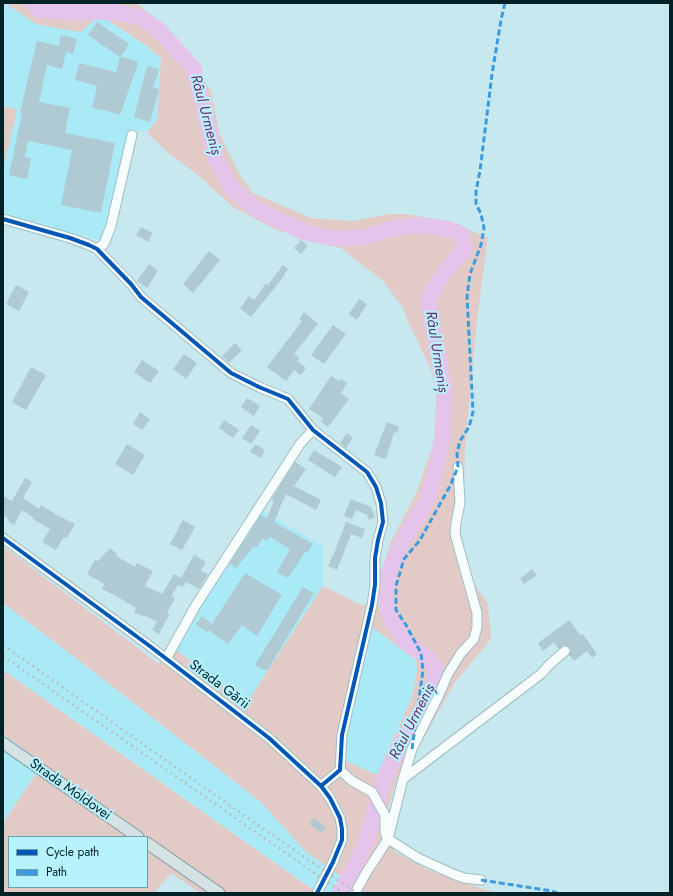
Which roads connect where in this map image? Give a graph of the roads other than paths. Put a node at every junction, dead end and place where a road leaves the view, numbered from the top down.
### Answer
1 (132, 135) dead end
2 (3, 219) edge
3 (97, 249) junction
4 (313, 430) junction
5 (458, 467) dead end
6 (3, 538) edge
7 (565, 651) dead end
8 (166, 659) junction
9 (3, 743) edge
10 (340, 770) junction
11 (403, 779) junction
12 (321, 786) junction
13 (137, 836) edge
14 (388, 839) junction
15 (148, 844) edge
16 (481, 880) dead end
17 (218, 893) edge
18 (317, 893) edge
19 (354, 893) edge

1 - 3 street
2 - 3 street
3 - 4 street
4 - 8 street
4 - 10 street
5 - 11 street
6 - 8 street, Strada Gării
7 - 11 street
8 - 12 street, Strada Gării
9 - 13 main road, Strada Moldovei
10 - 12 street
10 - 14 street
11 - 14 street
12 - 18 street, Strada Gării
14 - 16 street
14 - 19 street
15 - 17 main road

